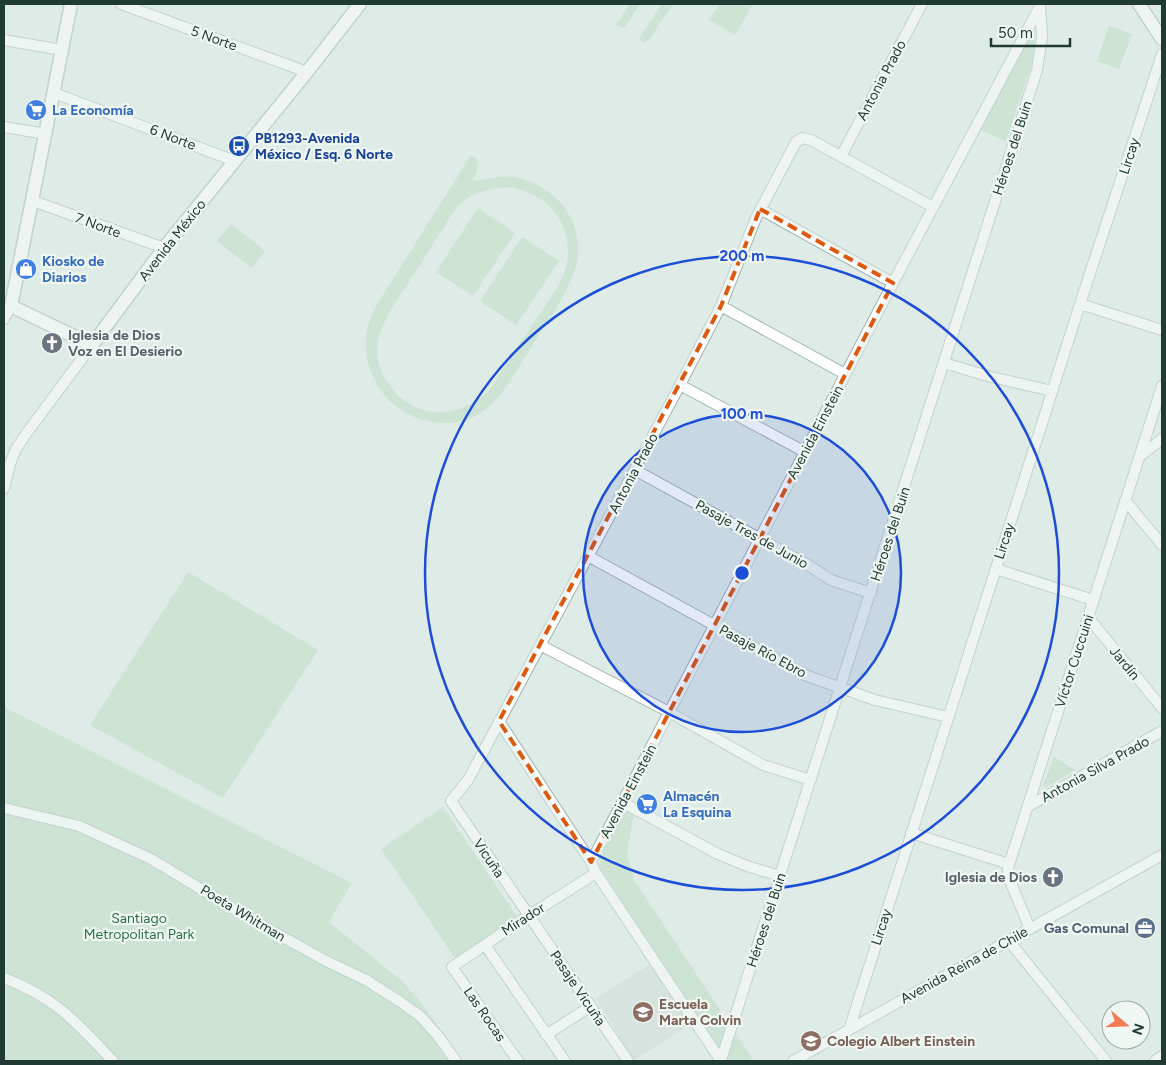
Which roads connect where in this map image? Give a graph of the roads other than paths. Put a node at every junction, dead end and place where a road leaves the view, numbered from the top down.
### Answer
1 (71, 4) edge
2 (121, 4) edge
3 (360, 4) edge
4 (922, 4) edge
5 (1041, 4) edge
6 (1139, 4) edge
7 (1162, 16) edge
8 (1149, 19) junction
9 (1162, 39) edge
10 (4, 40) edge
11 (62, 50) junction
12 (1162, 54) edge
13 (307, 72) junction
14 (54, 93) junction
15 (4, 127) edge
16 (46, 134) junction
17 (840, 156) junction
18 (235, 161) junction
19 (32, 201) junction
20 (933, 207) junction
21 (760, 209) junction
22 (164, 248) junction
23 (893, 283) junction
24 (1080, 304) junction
25 (12, 306) junction
26 (721, 306) junction
27 (4, 320) edge
28 (1162, 330) edge
29 (92, 345) junction
30 (944, 363) junction
31 (846, 374) junction
32 (680, 385) junction
33 (1162, 386) edge
34 (1052, 391) junction
35 (1162, 439) edge
36 (805, 452) junction
37 (1139, 457) junction
38 (635, 470) junction
39 (4, 488) edge
40 (1126, 500) junction
41 (760, 538) junction
42 (1162, 545) edge
43 (588, 556) junction
44 (996, 569) junction
45 (871, 593) junction
46 (1094, 600) junction
47 (1088, 617) junction
48 (714, 625) junction
49 (540, 645) junction
50 (840, 688) junction
51 (1162, 708) edge
52 (669, 712) junction
53 (948, 717) junction
54 (499, 721) junction
55 (1162, 731) edge
56 (811, 780) junction
57 (451, 801) joint
58 (622, 802) junction
59 (1027, 807) junction
60 (4, 808) edge
61 (911, 833) junction
62 (1162, 855) edge
63 (591, 862) junction
64 (1009, 864) junction
65 (596, 873) junction
66 (780, 876) junction
67 (528, 916) junction
68 (1030, 929) junction
69 (1009, 940) junction
70 (485, 945) junction
71 (452, 967) joint
72 (4, 978) edge
73 (591, 1006) junction
74 (849, 1030) junction
75 (546, 1035) junction
76 (1162, 1056) edge
77 (113, 1061) edge
78 (456, 1061) edge
79 (518, 1061) edge
80 (564, 1061) edge
81 (628, 1061) edge
82 (721, 1061) edge
83 (792, 1061) edge
84 (1106, 1061) edge
85 (1155, 1061) edge

1 - 11 street
2 - 13 street, 5 Norte
3 - 13 street, Avenida México
4 - 17 street, Antonia Prado
5 - 20 street, Avenida Einstein
5 - 30 street, Héroes del Buin
6 - 8 street
7 - 8 street
8 - 9 street
10 - 11 street
11 - 14 street
12 - 24 street, Lircay
13 - 18 street, Avenida México
14 - 16 street
14 - 18 street, 6 Norte
15 - 16 street
16 - 19 street
17 - 20 street
17 - 21 street, Antonia Prado
18 - 22 street, Avenida México
19 - 22 street, 7 Norte
19 - 25 street
20 - 23 street, Avenida Einstein
21 - 23 street
21 - 26 street, Antonia Prado
22 - 29 street, Avenida México
23 - 31 street, Avenida Einstein
24 - 28 street
24 - 34 street, Lircay
25 - 27 street
25 - 29 street
26 - 31 street
26 - 32 street, Antonia Prado
29 - 39 street, Avenida México
30 - 34 street
30 - 45 street, Héroes del Buin
31 - 36 street, Avenida Einstein
32 - 36 street
32 - 38 street, Antonia Prado
33 - 37 street, Víctor Cuccuini
34 - 44 street, Lircay
35 - 37 street
36 - 41 street, Avenida Einstein
37 - 40 street, Víctor Cuccuini
38 - 41 street, Pasaje Tres de Junio
38 - 43 street, Antonia Prado
40 - 42 street
40 - 46 street, Víctor Cuccuini
41 - 45 street, Pasaje Tres de Junio
41 - 48 street, Avenida Einstein
43 - 48 street, Pasaje Río Ebro
43 - 49 street, Antonia Prado
44 - 46 street
44 - 53 street, Lircay
45 - 50 street, Héroes del Buin
46 - 47 street, Víctor Cuccuini
47 - 51 street, Jardín
47 - 59 street, Víctor Cuccuini
48 - 50 street, Pasaje Río Ebro
48 - 52 street, Avenida Einstein
49 - 52 street
49 - 54 street, Antonia Prado
50 - 53 street, Pasaje Río Ebro
50 - 56 street, Héroes del Buin
52 - 56 street
52 - 58 street, Avenida Einstein
53 - 61 street, Lircay
54 - 57 street, Antonia Prado
54 - 63 street, Avenida Einstein
55 - 59 street, Antonia Silva Prado
56 - 66 street, Héroes del Buin
57 - 67 street, Vicuña
58 - 63 street, Avenida Einstein
58 - 66 street
59 - 64 street, Víctor Cuccuini
60 - 78 street, Poeta Whitman
61 - 64 street
61 - 74 street, Lircay
62 - 68 street, Avenida Reina de Chile
63 - 65 street, Avenida Einstein
64 - 68 street
65 - 67 street, Mirador
65 - 82 street, Avenida Einstein
66 - 82 street, Héroes del Buin
67 - 70 street, Mirador
67 - 73 street, Pasaje Vicuña
68 - 69 street, Avenida Reina de Chile
69 - 74 street, Avenida Reina de Chile
69 - 84 street
70 - 71 street, Mirador
70 - 75 street
71 - 79 street, Las Rocas
72 - 77 street
73 - 75 street
73 - 81 street, Pasaje Vicuña
74 - 83 street, Avenida Reina de Chile
75 - 80 street
76 - 85 street

